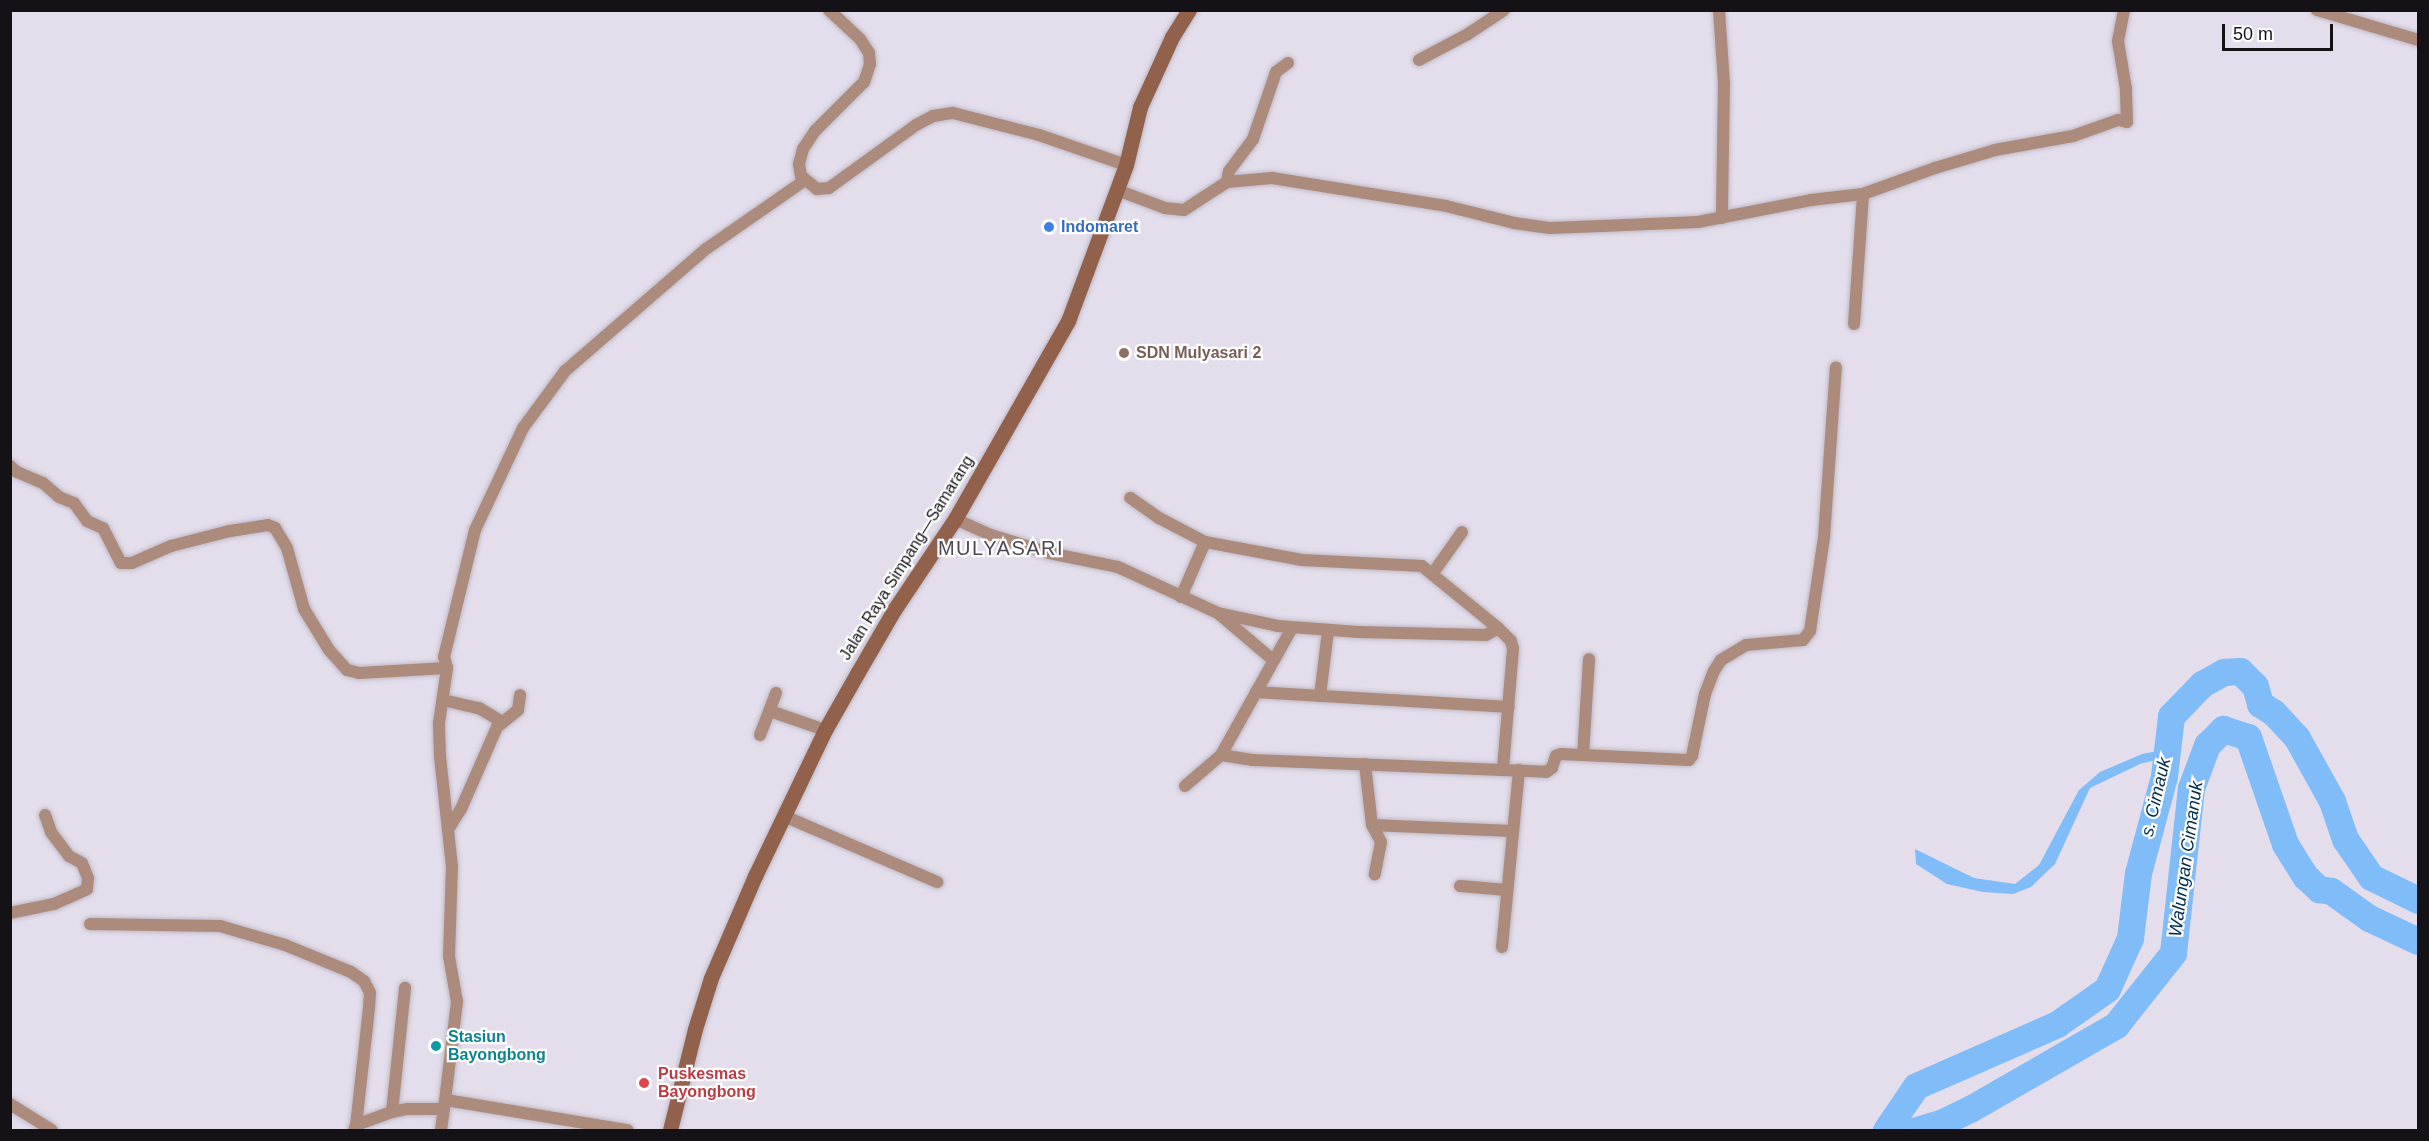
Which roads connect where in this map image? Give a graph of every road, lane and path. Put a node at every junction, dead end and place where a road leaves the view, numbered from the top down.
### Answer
1 (828, 10) edge
2 (1189, 10) edge
3 (1504, 10) edge
4 (1719, 10) edge
5 (2124, 10) edge
6 (2317, 10) edge
7 (2418, 40) edge
8 (1419, 60) dead end
9 (1288, 63) dead end
10 (1126, 165) junction
11 (804, 181) junction
12 (1227, 182) junction
13 (1117, 190) junction
14 (1863, 194) junction
15 (1722, 218) junction
16 (1854, 324) dead end
17 (1836, 367) dead end
18 (10, 466) edge
19 (1130, 498) dead end
20 (955, 519) junction
21 (1462, 532) dead end
22 (1205, 542) junction
23 (1433, 573) junction
24 (1181, 597) junction
25 (1218, 613) junction
26 (1292, 628) junction
27 (1498, 628) junction
28 (1328, 631) junction
29 (1589, 659) dead end
30 (1273, 660) junction
31 (447, 668) junction
32 (1256, 692) junction
33 (776, 693) dead end
34 (520, 695) dead end
35 (1320, 696) junction
36 (443, 700) junction
37 (1509, 707) junction
38 (770, 711) junction
39 (502, 722) junction
40 (825, 730) junction
41 (760, 735) dead end
42 (1221, 755) junction
43 (1583, 755) junction
44 (1365, 764) junction
45 (1503, 769) junction
46 (1519, 770) junction
47 (1185, 786) dead end
48 (45, 814) dead end
49 (784, 816) junction
50 (1372, 825) junction
51 (449, 828) junction
52 (1512, 831) junction
53 (1375, 874) dead end
54 (937, 882) dead end
55 (1460, 886) dead end
56 (1507, 890) junction
57 (10, 913) edge
58 (90, 924) dead end
59 (1502, 947) dead end
60 (405, 988) dead end
61 (10, 1104) edge
62 (445, 1104) junction
63 (392, 1113) junction
64 (355, 1128) edge
65 (52, 1131) edge
66 (441, 1131) edge
67 (628, 1131) edge
68 (670, 1131) edge

1 - 11 street
2 - 10 main road, Jalan Raya Simpang—Samarang
3 - 8 street
4 - 15 street
5 - 14 street
6 - 7 street
9 - 12 street
10 - 11 street
10 - 13 main road, Jalan Raya Simpang—Samarang
11 - 31 street
12 - 13 street
12 - 15 street
13 - 20 main road, Jalan Raya Simpang—Samarang
14 - 15 street
14 - 16 street
17 - 43 street
18 - 31 street
19 - 22 street
20 - 24 street
20 - 40 main road, Jalan Raya Simpang—Samarang
21 - 23 street
22 - 23 street
22 - 24 street
23 - 27 street
24 - 25 street
25 - 26 street
25 - 30 street
26 - 28 street
26 - 30 street
27 - 28 street
27 - 37 street
28 - 35 street
29 - 43 street
30 - 32 street
31 - 36 street
32 - 35 street
32 - 42 street
33 - 38 street
34 - 39 street
35 - 37 street
36 - 39 street
36 - 51 street
37 - 45 street
38 - 40 street
38 - 41 street
39 - 51 street
40 - 49 main road, Jalan Raya Simpang—Samarang
42 - 44 street
42 - 47 street
43 - 46 street
44 - 45 street
44 - 50 street
45 - 46 street
46 - 52 street
48 - 57 street
49 - 54 street
49 - 68 main road, Jalan Raya Simpang—Samarang
50 - 52 street
50 - 53 street
51 - 62 street
52 - 56 street
55 - 56 street
56 - 59 street
58 - 64 street
60 - 63 street
61 - 65 street
62 - 63 street
62 - 66 street
62 - 67 street
63 - 64 street

